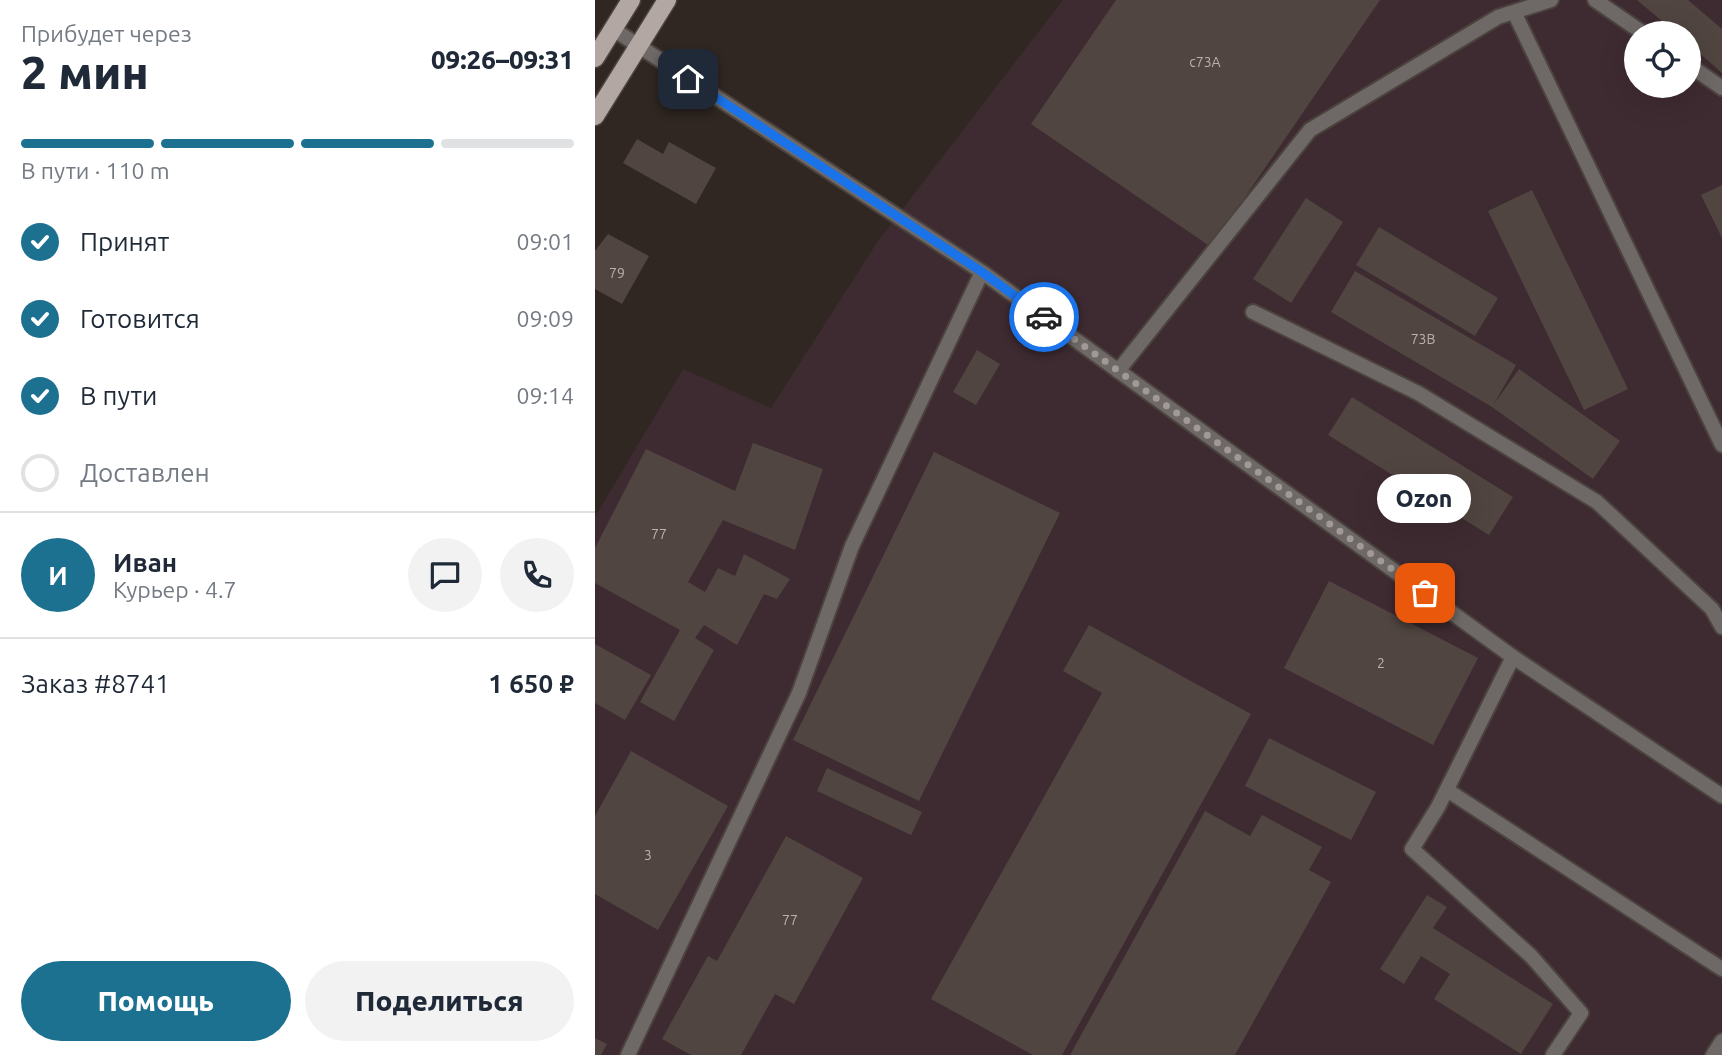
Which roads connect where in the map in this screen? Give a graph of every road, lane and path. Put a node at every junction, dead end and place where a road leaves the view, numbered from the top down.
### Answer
1 (631, 0) edge
2 (667, 0) edge
3 (1551, 0) edge
4 (1595, 0) edge
5 (1514, 12) junction
6 (1626, 21) edge
7 (613, 29) junction
8 (639, 46) junction
9 (595, 58) edge
10 (1701, 73) edge
11 (1722, 88) edge
12 (595, 116) edge
13 (982, 272) junction
14 (1253, 312) dead end
15 (1118, 371) junction
16 (1722, 444) edge
17 (1722, 626) edge
18 (1513, 657) junction
19 (1447, 790) junction
20 (1722, 796) edge
21 (1722, 969) edge
22 (1722, 1041) edge
23 (628, 1055) edge
24 (1553, 1055) edge
25 (1713, 1055) edge

1 - 7 main road
2 - 8 main road
3 - 5 street
4 - 6 street
5 - 15 street
5 - 16 street
7 - 8 street
7 - 9 main road
8 - 12 main road
8 - 13 street
10 - 11 street
13 - 15 street
13 - 23 street
14 - 17 street
15 - 18 street
18 - 19 street
18 - 20 street
19 - 21 street
19 - 24 street
22 - 25 street

